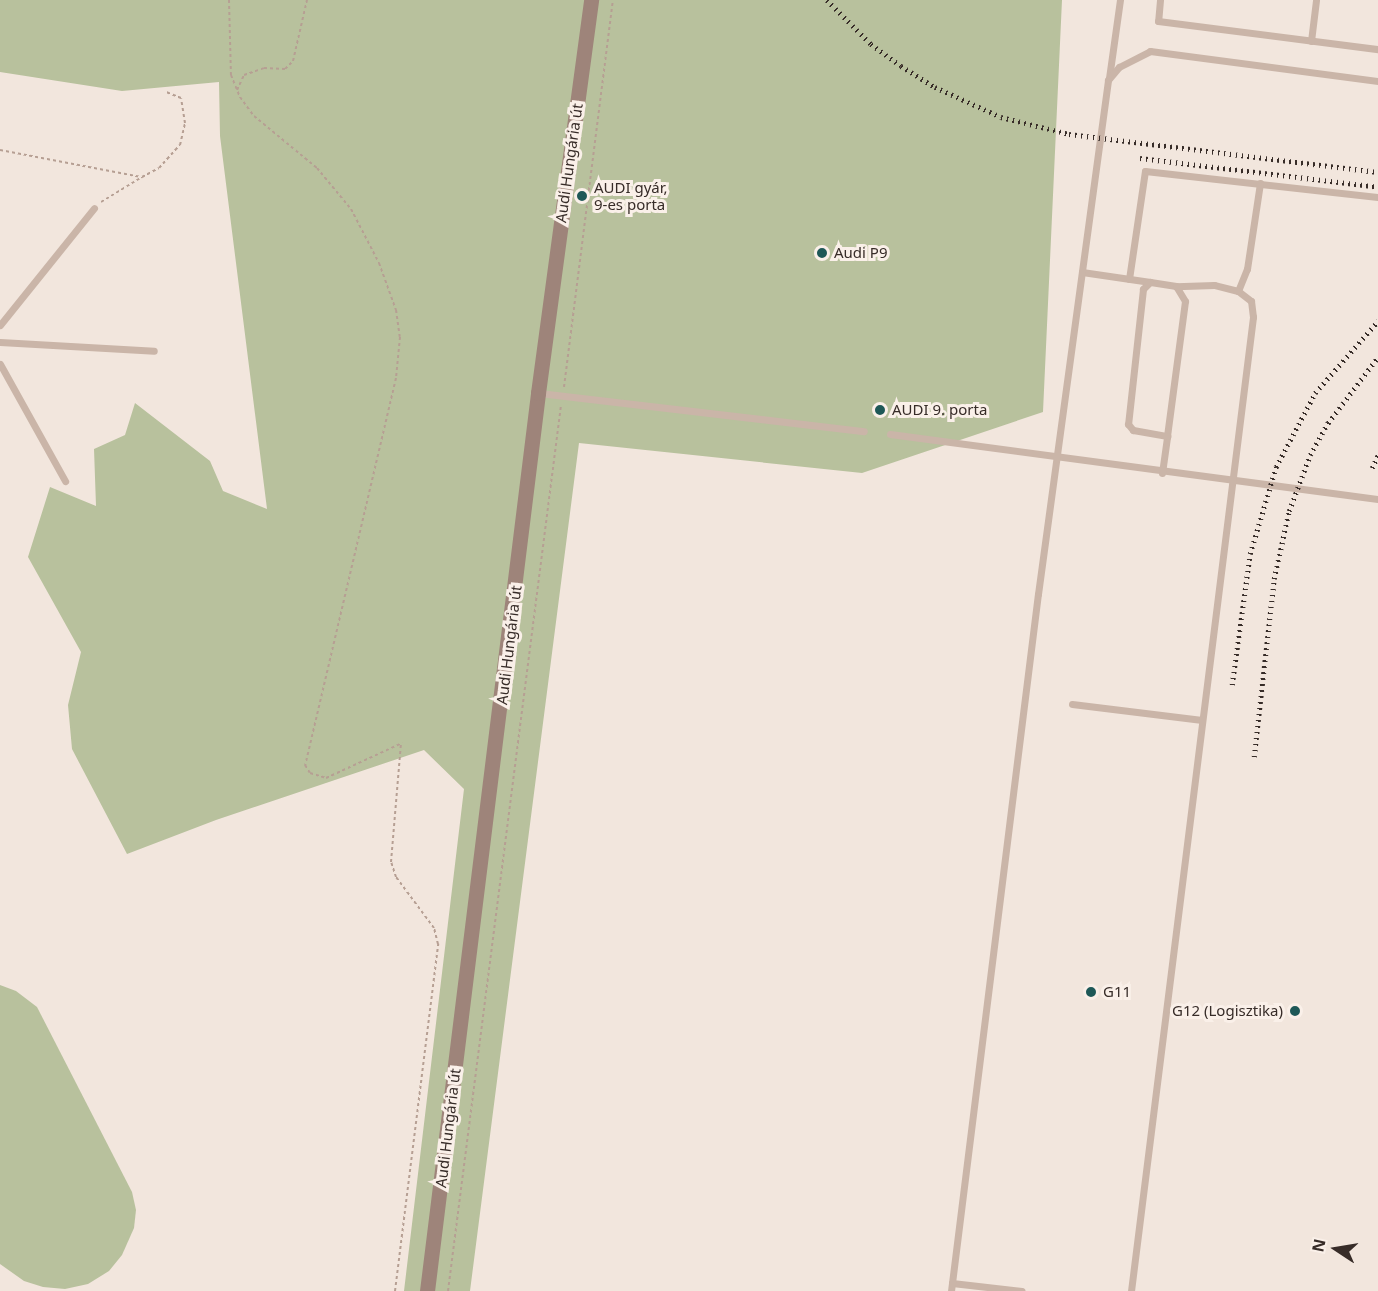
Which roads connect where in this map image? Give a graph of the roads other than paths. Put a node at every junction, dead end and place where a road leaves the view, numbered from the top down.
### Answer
1 (591, 0) edge
2 (1120, 0) edge
3 (1160, 0) edge
4 (1316, 0) edge
5 (1311, 41) junction
6 (1378, 50) edge
7 (1108, 80) junction
8 (1378, 81) edge
9 (1260, 183) junction
10 (1378, 197) edge
11 (94, 208) road end
12 (1082, 272) junction
13 (1129, 279) junction
14 (1150, 282) junction
15 (1176, 286) junction
16 (1238, 291) junction
17 (0, 325) edge
18 (0, 342) edge
19 (154, 351) dead end
20 (0, 364) edge
21 (538, 393) junction
22 (864, 431) dead end
23 (890, 434) dead end
24 (1167, 436) junction
25 (1056, 457) junction
26 (1161, 472) junction
27 (65, 481) dead end
28 (1230, 482) junction
29 (1378, 499) edge
30 (1072, 704) dead end
31 (1202, 720) junction
32 (951, 1287) edge
33 (427, 1291) edge
34 (1018, 1291) edge
35 (1131, 1291) edge

1 - 21 street, Audi Hungária út
2 - 7 lane
3 - 5 lane
4 - 5 lane
5 - 6 lane
7 - 8 lane
7 - 12 lane
9 - 10 lane
9 - 13 lane
9 - 16 lane
11 - 17 lane
12 - 13 lane
12 - 25 lane
13 - 14 lane
14 - 15 lane
14 - 24 lane
15 - 16 lane
15 - 24 lane
16 - 28 lane
18 - 19 lane
20 - 27 lane
21 - 22 lane
21 - 33 street, Audi Hungária út
23 - 25 lane
24 - 26 lane
25 - 26 lane
25 - 32 lane
26 - 28 lane
28 - 29 lane
28 - 31 lane
30 - 31 lane
31 - 35 lane
32 - 34 lane

